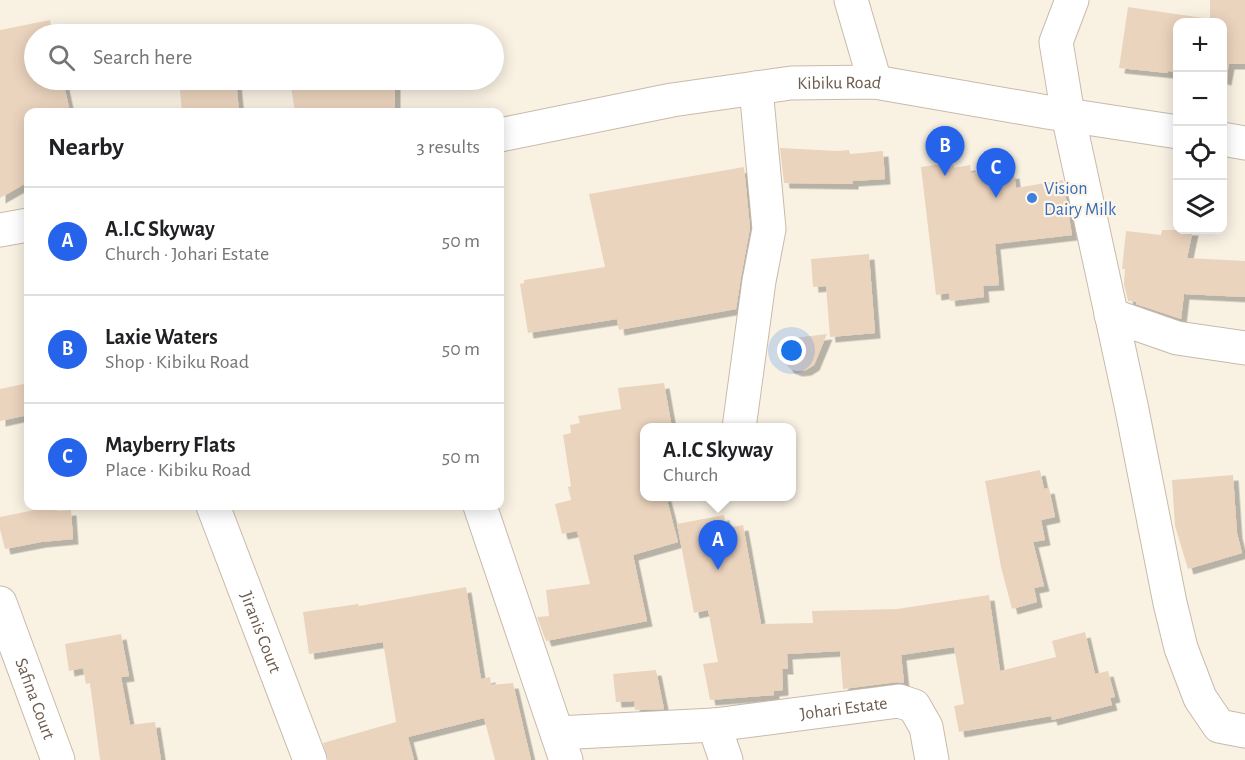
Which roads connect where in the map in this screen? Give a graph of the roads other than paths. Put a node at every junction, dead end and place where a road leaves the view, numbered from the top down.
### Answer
1 (851, 0) edge
2 (1072, 0) edge
3 (874, 82) junction
4 (756, 88) junction
5 (1068, 115) junction
6 (1173, 131) edge
7 (504, 134) edge
8 (1227, 140) edge
9 (1245, 142) edge
10 (24, 226) edge
11 (0, 230) edge
12 (1111, 315) junction
13 (1245, 348) edge
14 (740, 423) edge
15 (215, 510) edge
16 (481, 510) edge
17 (0, 603) edge
18 (714, 725) junction
19 (1245, 731) edge
20 (562, 746) edge
21 (58, 760) edge
22 (310, 760) edge
23 (726, 760) edge
24 (932, 760) edge

1 - 3 street
2 - 5 street
3 - 4 street, Kibiku Road
3 - 5 street, Kibiku Road
4 - 7 street, Kibiku Road
4 - 14 street
5 - 6 street, Kibiku Road
5 - 12 street
8 - 9 street
10 - 11 street
12 - 13 street
12 - 19 street
15 - 22 street, Jiranis Court
16 - 20 street, Johari Estate
17 - 21 street, Safina Court
18 - 20 street, Johari Estate
18 - 23 street
18 - 24 street, Johari Estate

